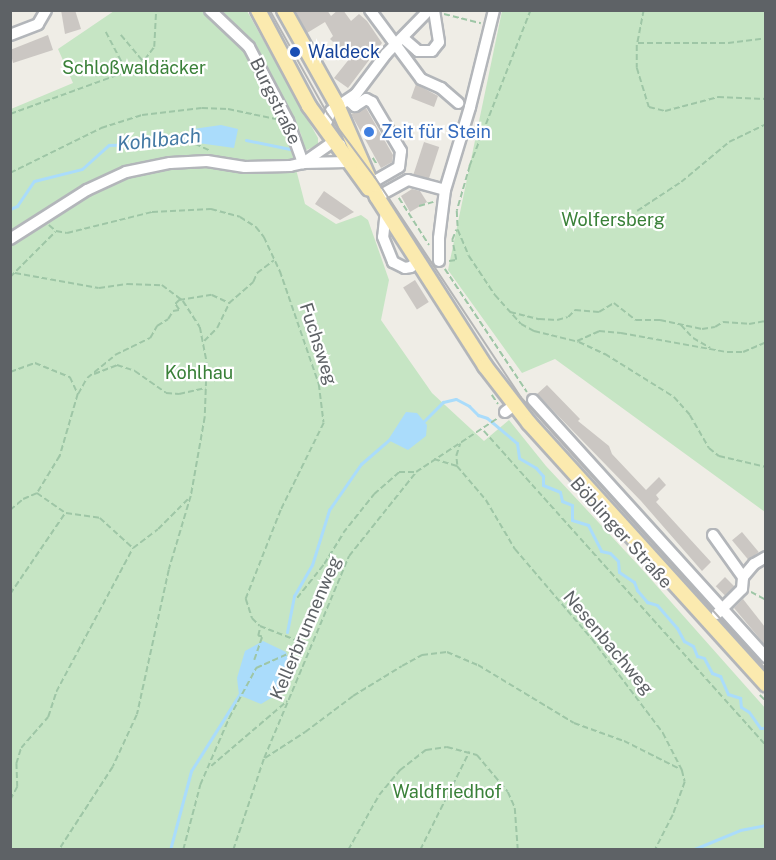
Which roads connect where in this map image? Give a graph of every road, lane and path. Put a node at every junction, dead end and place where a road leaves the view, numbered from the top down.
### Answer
1 (45, 10) edge
2 (156, 10) edge
3 (210, 10) edge
4 (258, 10) edge
5 (284, 10) edge
6 (370, 10) edge
7 (494, 10) edge
8 (531, 10) edge
9 (644, 10) edge
10 (433, 11) edge
11 (490, 25) junction
12 (106, 32) dead end
13 (122, 34) dead end
14 (10, 35) edge
15 (765, 39) edge
16 (400, 41) junction
17 (638, 43) junction
18 (144, 62) junction
19 (127, 73) junction
20 (765, 99) edge
21 (458, 103) dead end
22 (344, 106) junction
23 (10, 114) edge
24 (288, 121) junction
25 (765, 123) edge
26 (324, 129) junction
27 (333, 142) junction
28 (347, 162) junction
29 (303, 163) junction
30 (10, 173) edge
31 (368, 177) junction
32 (445, 190) junction
33 (377, 196) junction
34 (443, 204) junction
35 (419, 206) dead end
36 (386, 210) junction
37 (637, 212) dead end
38 (43, 217) junction
39 (458, 230) junction
40 (56, 231) junction
41 (10, 239) edge
42 (275, 259) junction
43 (418, 260) junction
44 (456, 260) dead end
45 (439, 261) joint
46 (15, 273) junction
47 (10, 277) edge
48 (182, 299) junction
49 (229, 303) junction
50 (508, 312) junction
51 (765, 321) edge
52 (681, 325) junction
53 (203, 342) junction
54 (576, 342) junction
55 (765, 342) edge
56 (711, 348) junction
57 (485, 366) junction
58 (10, 372) edge
59 (91, 375) junction
60 (206, 388) junction
61 (78, 394) junction
62 (533, 400) joint
63 (504, 413) junction
64 (483, 430) junction
65 (544, 440) junction
66 (565, 441) junction
67 (460, 442) junction
68 (433, 459) junction
69 (564, 461) junction
70 (457, 466) junction
71 (765, 467) edge
72 (417, 471) junction
73 (37, 493) junction
74 (191, 496) junction
75 (10, 510) edge
76 (66, 513) junction
77 (713, 535) dead end
78 (133, 548) junction
79 (765, 557) edge
80 (743, 577) junction
81 (742, 589) junction
82 (10, 594) edge
83 (297, 598) dead end
84 (765, 600) edge
85 (699, 610) junction
86 (720, 611) junction
87 (260, 626) junction
88 (718, 631) junction
89 (300, 642) junction
90 (311, 646) junction
91 (765, 657) edge
92 (254, 660) dead end
93 (765, 684) edge
94 (765, 693) edge
95 (287, 701) junction
96 (765, 745) edge
97 (469, 752) junction
98 (264, 759) junction
99 (210, 766) junction
100 (682, 770) junction
101 (10, 800) edge
102 (654, 848) edge
103 (59, 849) edge
104 (183, 849) edge
105 (234, 849) edge
106 (348, 849) edge
107 (420, 849) edge
108 (518, 849) edge

1 - 14 street
2 - 18 path
3 - 24 street, Burgstraße
4 - 26 main road, Böblinger Straße
5 - 22 main road, Böblinger Straße
6 - 16 street
7 - 11 street
8 - 39 path
9 - 17 path
10 - 11 path
10 - 16 street
10 - 16 street
11 - 32 street
12 - 19 path
13 - 18 path
15 - 17 path
16 - 21 street
16 - 22 street
17 - 20 path
18 - 19 path
19 - 23 path
22 - 26 street
22 - 31 main road, Böblinger Straße
22 - 31 street
24 - 29 street, Burgstraße
24 - 30 path
25 - 37 path
26 - 27 main road, Böblinger Straße
27 - 28 main road, Böblinger Straße
27 - 29 street
27 - 31 street, Böblinger Straße
28 - 29 street, Burgstraße
28 - 33 main road, Böblinger Straße
29 - 38 street
31 - 33 main road, Böblinger Straße
32 - 33 street
32 - 34 street
33 - 36 main road, Böblinger Straße
34 - 35 path
34 - 45 street
36 - 43 main road, Böblinger Straße
36 - 43 street
38 - 40 path
38 - 41 street
39 - 44 path
39 - 50 path
40 - 42 path, Fuchsweg
40 - 46 path
42 - 49 path
42 - 87 path, Fuchsweg
43 - 57 main road, Böblinger Straße
45 - 62 path
46 - 47 path
46 - 48 path
48 - 49 path
48 - 53 path
48 - 59 path
49 - 53 path
50 - 52 path
50 - 54 path
51 - 52 path
52 - 56 path
53 - 60 path
54 - 56 path
54 - 71 path
55 - 56 path
57 - 63 main road, Böblinger Straße
57 - 65 main road, Böblinger Straße
58 - 61 path
59 - 60 path
59 - 61 path
60 - 74 path
61 - 73 path
62 - 66 street, Böblinger Straße
63 - 64 path, Kellerbrunnenweg
63 - 94 main road, Böblinger Straße
64 - 67 path, Kellerbrunnenweg
64 - 96 path
65 - 66 street
65 - 69 main road, Böblinger Straße
66 - 69 street
66 - 86 street, Böblinger Straße
67 - 68 path, Kellerbrunnenweg
67 - 70 path
68 - 70 path
68 - 72 path, Kellerbrunnenweg
69 - 85 main road, Böblinger Straße
70 - 100 path, Nesenbachweg
72 - 83 path
72 - 90 path, Kellerbrunnenweg
73 - 75 path
73 - 76 path
74 - 78 path
74 - 103 path
76 - 78 path
76 - 82 path
77 - 80 street
78 - 101 path
79 - 80 street
80 - 81 street
81 - 84 path
81 - 86 street
85 - 86 street
85 - 88 main road, Böblinger Straße
86 - 88 street
86 - 91 street, Böblinger Straße
87 - 89 path
87 - 92 path
88 - 93 main road, Böblinger Straße
89 - 90 path
89 - 99 path
90 - 95 path, Kellerbrunnenweg
95 - 98 path, Kellerbrunnenweg
95 - 99 path
97 - 106 path
97 - 107 path
97 - 108 path
98 - 100 path
98 - 105 path, Kellerbrunnenweg
99 - 104 path
100 - 102 path

